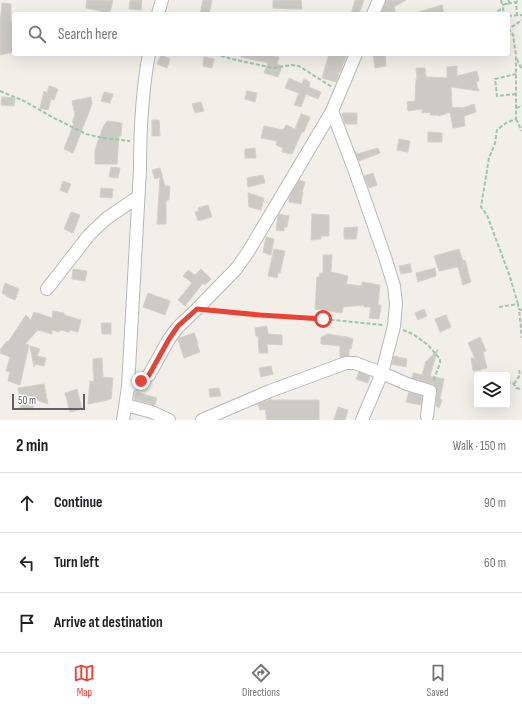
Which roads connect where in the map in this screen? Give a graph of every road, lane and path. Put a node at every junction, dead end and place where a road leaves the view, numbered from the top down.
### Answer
1 (162, 0) edge
2 (379, 0) edge
3 (501, 0) edge
4 (508, 0) edge
5 (519, 0) edge
6 (516, 2) junction
7 (502, 7) junction
8 (159, 12) edge
9 (374, 12) edge
10 (495, 12) edge
11 (503, 12) edge
12 (522, 15) edge
13 (510, 16) edge
14 (517, 16) junction
15 (522, 20) edge
16 (510, 29) edge
17 (510, 31) edge
18 (150, 56) edge
19 (222, 56) edge
20 (355, 56) edge
21 (516, 58) junction
22 (522, 70) edge
23 (516, 74) junction
24 (0, 91) edge
25 (340, 92) junction
26 (516, 94) junction
27 (522, 106) edge
28 (516, 108) junction
29 (332, 111) junction
30 (516, 119) junction
31 (522, 131) edge
32 (140, 142) junction
33 (138, 197) junction
34 (47, 289) dead end
35 (518, 304) junction
36 (499, 307) dead end
37 (197, 309) junction
38 (521, 310) edge
39 (394, 326) junction
40 (522, 330) edge
41 (522, 338) edge
42 (519, 369) dead end
43 (382, 373) junction
44 (510, 382) edge
45 (514, 384) junction
46 (128, 387) junction
47 (522, 388) edge
48 (430, 391) junction
49 (126, 405) junction
50 (427, 416) dead end
51 (123, 420) edge
52 (168, 420) edge
53 (202, 420) edge
54 (362, 420) edge

1 - 8 street
2 - 9 street
3 - 7 path
4 - 7 path
5 - 6 path
6 - 7 path
6 - 14 path
7 - 10 path
7 - 11 path
12 - 14 path
13 - 14 path
15 - 16 path
17 - 21 path
18 - 32 street
19 - 25 path
20 - 25 street
21 - 22 path
21 - 23 path
23 - 26 path
23 - 26 path
24 - 32 path
25 - 29 street
26 - 28 path
27 - 28 path
28 - 30 path
29 - 37 street
29 - 39 street
30 - 31 path
30 - 35 path
32 - 33 street
33 - 34 street
33 - 46 street
35 - 36 path
35 - 38 path
37 - 39 path
37 - 46 street
38 - 40 path
39 - 43 street
39 - 48 path
40 - 41 path
42 - 45 path
43 - 48 street
43 - 53 street
43 - 54 street
44 - 45 path
45 - 47 path
46 - 49 street
48 - 50 street
49 - 51 street
49 - 52 street

